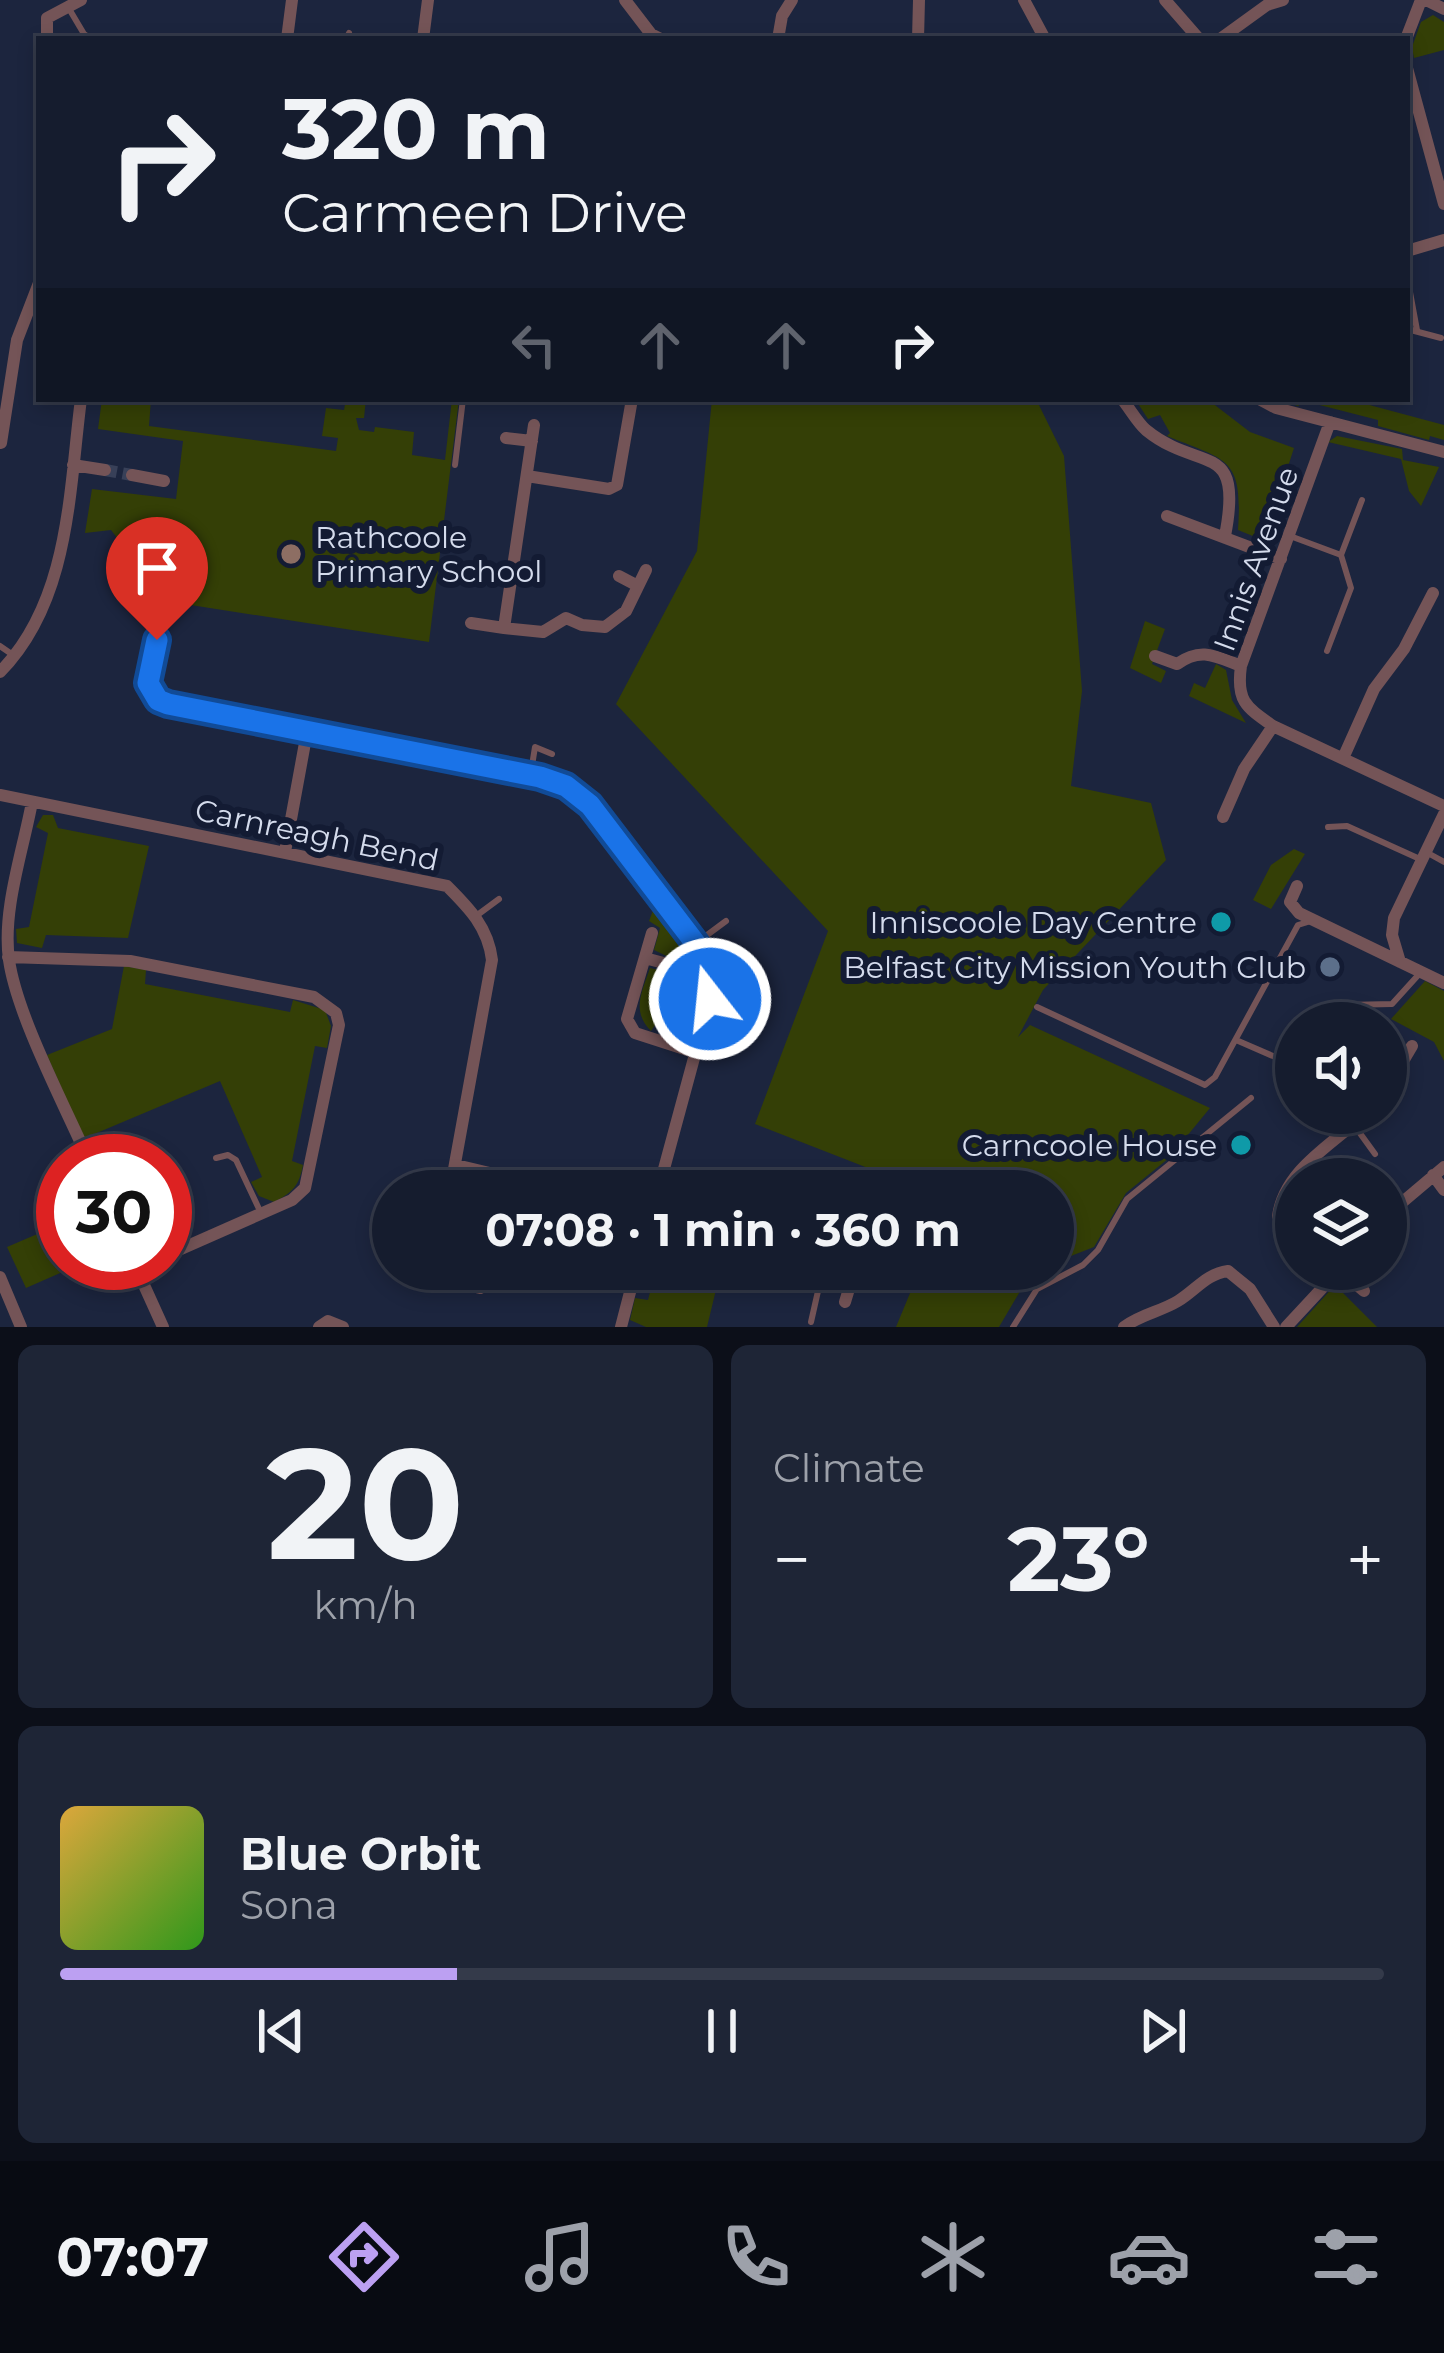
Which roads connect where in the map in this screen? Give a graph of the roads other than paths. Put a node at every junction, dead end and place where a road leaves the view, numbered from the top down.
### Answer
1 (292, 0) edge
2 (428, 0) edge
3 (626, 0) edge
4 (792, 0) edge
5 (919, 0) edge
6 (1024, 0) edge
7 (1165, 0) edge
8 (1283, 0) edge
9 (1424, 0) edge
10 (75, 3) edge
11 (1444, 9) edge
12 (46, 36) edge
13 (86, 36) edge
14 (287, 36) edge
15 (423, 36) edge
16 (655, 36) edge
17 (779, 36) edge
18 (918, 36) edge
19 (1043, 36) edge
20 (1196, 36) edge
21 (1224, 36) edge
22 (1407, 36) edge
23 (1410, 79) edge
24 (1444, 204) edge
25 (1444, 240) edge
26 (1410, 250) edge
27 (1410, 287) edge
28 (36, 291) edge
29 (1412, 329) edge
30 (1441, 338) dead end
31 (81, 402) edge
32 (464, 402) edge
33 (631, 402) edge
34 (1124, 402) edge
35 (1265, 402) edge
36 (1330, 422) junction
37 (534, 425) dead end
38 (2, 433) edge
39 (506, 438) dead end
40 (532, 441) junction
41 (1444, 452) edge
42 (73, 465) junction
43 (455, 465) dead end
44 (105, 470) tunnel mouth
45 (132, 475) tunnel mouth
46 (527, 476) junction
47 (164, 481) dead end
48 (1361, 500) dead end
49 (1167, 516) dead end
50 (1225, 536) junction
51 (1290, 536) junction
52 (1341, 555) junction
53 (1281, 559) junction
54 (646, 570) dead end
55 (620, 576) dead end
56 (638, 586) junction
57 (1433, 593) dead end
58 (471, 623) dead end
59 (504, 628) junction
60 (157, 640) dead end
61 (0, 646) edge
62 (1328, 651) dead end
63 (13, 655) junction
64 (1155, 656) dead end
65 (1241, 666) junction
66 (0, 672) edge
67 (1273, 726) junction
68 (307, 732) junction
69 (552, 754) dead end
70 (1344, 756) junction
71 (530, 776) junction
72 (0, 795) edge
73 (32, 802) junction
74 (1444, 810) edge
75 (1223, 817) dead end
76 (1328, 826) dead end
77 (285, 852) junction
78 (1424, 856) junction
79 (1444, 862) edge
80 (1297, 886) dead end
81 (499, 899) dead end
82 (476, 916) junction
83 (726, 921) dead end
84 (1316, 922) junction
85 (652, 933) dead end
86 (696, 944) junction
87 (8, 957) junction
88 (645, 958) junction
89 (1400, 962) junction
90 (667, 964) dead end
91 (1421, 973) junction
92 (1444, 983) edge
93 (18, 995) junction
94 (1394, 1002) edge
95 (0, 1004) edge
96 (1036, 1007) dead end
97 (1236, 1040) junction
98 (1412, 1046) dead end
99 (697, 1053) junction
100 (1407, 1054) edge
101 (1275, 1060) edge
102 (1251, 1098) dead end
103 (77, 1134) edge
104 (1342, 1134) edge
105 (1361, 1134) edge
106 (1375, 1154) dead end
107 (216, 1158) dead end
108 (1313, 1158) edge
109 (456, 1165) junction
110 (455, 1170) edge
111 (477, 1170) edge
112 (664, 1170) edge
113 (1439, 1171) edge
114 (1444, 1190) edge
115 (1407, 1198) edge
116 (261, 1214) junction
117 (192, 1244) edge
118 (0, 1277) edge
119 (149, 1290) edge
120 (631, 1290) edge
121 (818, 1290) edge
122 (848, 1290) edge
123 (1320, 1290) edge
124 (845, 1302) dead end
125 (1145, 1321) edge
126 (811, 1322) dead end
127 (21, 1327) edge
128 (163, 1327) edge
129 (319, 1327) edge
130 (343, 1327) edge
131 (621, 1327) edge
132 (1013, 1327) edge
133 (1124, 1327) edge
134 (1274, 1327) edge
135 (1286, 1327) edge

1 - 14 street
2 - 15 street
3 - 16 street
4 - 17 street
5 - 18 street
6 - 19 street
7 - 20 street
8 - 21 street
9 - 11 street
9 - 22 street
10 - 12 street
10 - 13 lane
23 - 24 street
25 - 26 street
27 - 29 lane
28 - 38 street
29 - 30 lane
31 - 42 street
32 - 43 lane
33 - 46 street
34 - 50 street
35 - 36 street
36 - 41 street
36 - 51 street, Innis Avenue
37 - 40 street
39 - 40 street
40 - 46 street
42 - 44 street
42 - 63 street
45 - 47 street
46 - 59 street
48 - 52 lane
49 - 50 street
50 - 53 street
51 - 52 lane
51 - 53 street, Innis Avenue
52 - 62 lane
53 - 65 street, Innis Avenue
54 - 56 street
55 - 56 street
56 - 59 street
57 - 70 street
58 - 59 street
60 - 68 street
61 - 63 lane
63 - 66 street
64 - 65 street
65 - 67 street, Innis Avenue
67 - 70 street, Innis Avenue
67 - 75 street
68 - 71 street
68 - 77 street
69 - 71 lane
70 - 74 street, Innis Avenue
71 - 86 street
72 - 73 street, Carnreagh Bend
73 - 77 street, Carnreagh Bend
73 - 87 street
74 - 78 street
76 - 78 lane
77 - 82 street, Carnreagh Bend
78 - 79 lane
78 - 89 street
80 - 84 street
81 - 82 lane
82 - 109 street
83 - 86 lane
84 - 89 street
84 - 97 lane
85 - 88 street
86 - 99 street
87 - 93 street
87 - 116 street
88 - 90 street
88 - 99 street
89 - 91 street
91 - 92 street
91 - 94 lane
93 - 95 street
93 - 103 street
96 - 97 lane
97 - 101 lane
98 - 100 street
99 - 112 street
102 - 132 lane
104 - 108 street
105 - 106 lane
107 - 116 lane
109 - 110 street
109 - 111 street
113 - 114 street
113 - 115 street
116 - 117 street
118 - 127 street
119 - 128 street
120 - 131 street
121 - 126 lane
122 - 124 street
123 - 135 street
125 - 133 street
125 - 134 street
129 - 130 street

